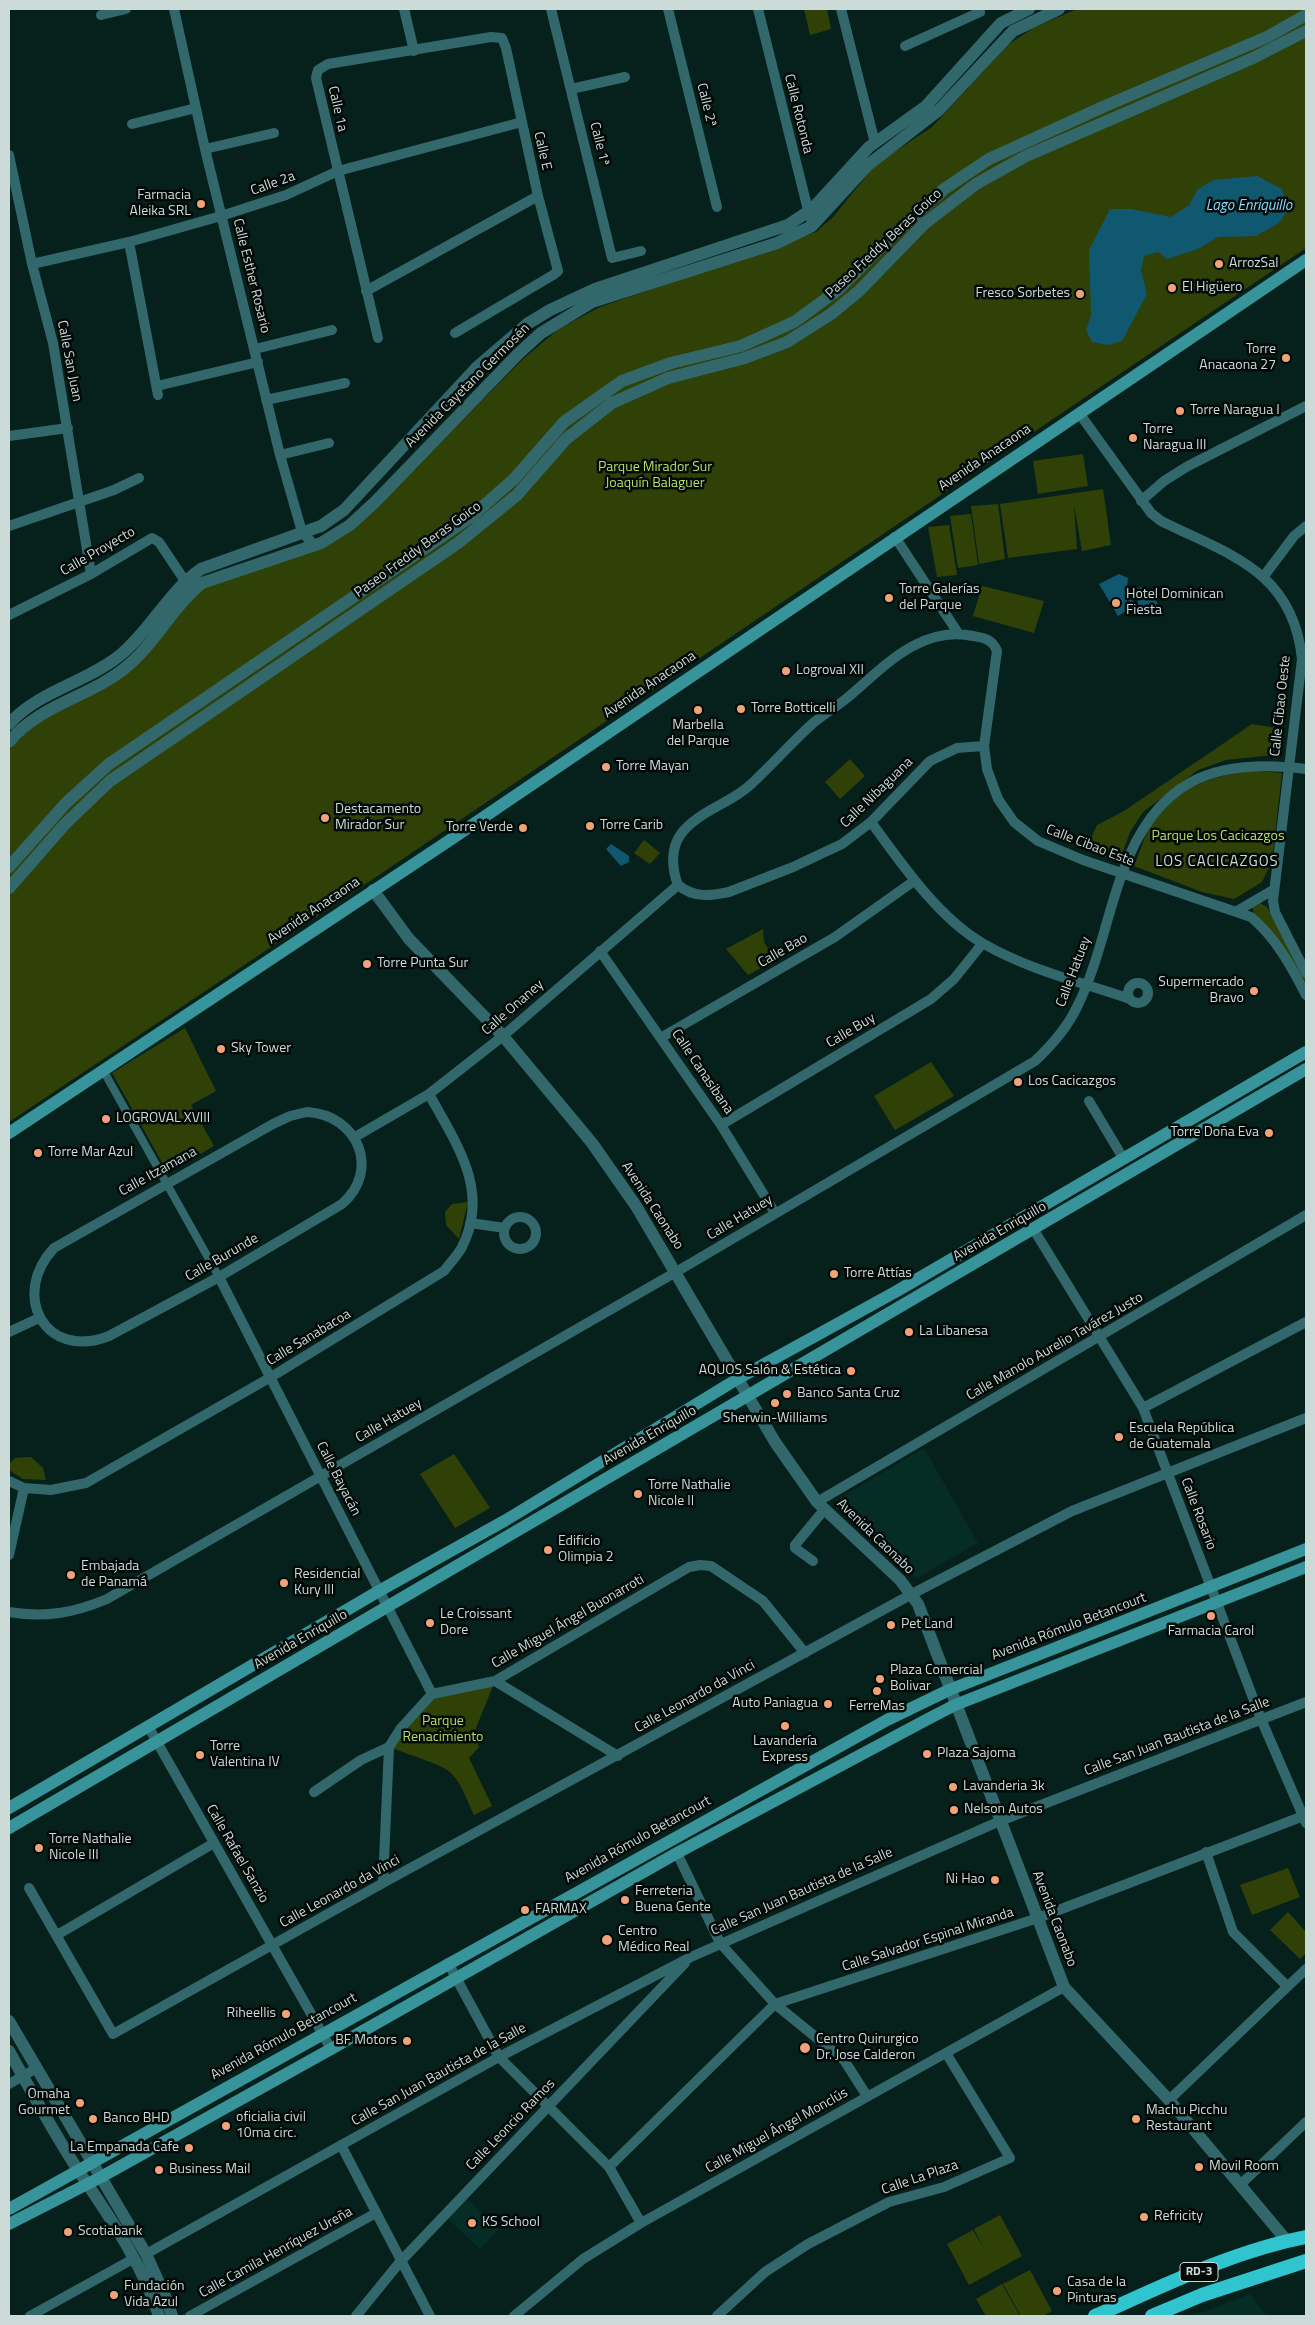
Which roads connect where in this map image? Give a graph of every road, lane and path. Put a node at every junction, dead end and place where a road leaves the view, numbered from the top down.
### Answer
1 (126, 9) edge
2 (174, 9) edge
3 (404, 9) edge
4 (551, 9) edge
5 (668, 9) edge
6 (758, 9) edge
7 (841, 9) edge
8 (1029, 9) edge
9 (1059, 9) edge
10 (980, 10) edge
11 (101, 14) dead end
12 (1306, 15) edge
13 (1306, 30) edge
14 (502, 38) joint
15 (905, 46) dead end
16 (414, 51) junction
17 (625, 77) dead end
18 (571, 89) junction
19 (196, 108) junction
20 (522, 122) junction
21 (132, 124) dead end
22 (274, 133) dead end
23 (875, 143) junction
24 (205, 148) junction
25 (9, 155) edge
26 (338, 172) junction
27 (538, 196) junction
28 (718, 207) dead end
29 (808, 212) junction
30 (221, 216) junction
31 (812, 226) junction
32 (129, 242) junction
33 (641, 251) dead end
34 (1305, 263) edge
35 (32, 264) junction
36 (366, 291) junction
37 (332, 330) dead end
38 (455, 333) dead end
39 (378, 338) dead end
40 (255, 349) junction
41 (258, 362) junction
42 (345, 383) dead end
43 (266, 400) junction
44 (1306, 406) edge
45 (1079, 414) junction
46 (68, 428) junction
47 (9, 436) edge
48 (329, 443) dead end
49 (280, 455) junction
50 (139, 478) dead end
51 (1141, 501) junction
52 (78, 502) junction
53 (9, 526) edge
54 (1306, 526) edge
55 (302, 532) junction
56 (894, 537) junction
57 (314, 545) junction
58 (91, 574) junction
59 (1264, 576) junction
60 (185, 582) junction
61 (9, 615) edge
62 (958, 633) junction
63 (9, 724) edge
64 (9, 742) edge
65 (984, 746) junction
66 (1289, 766) junction
67 (1306, 768) edge
68 (871, 822) junction
69 (9, 867) edge
70 (1122, 873) junction
71 (914, 881) junction
72 (678, 885) junction
73 (9, 888) edge
74 (373, 890) junction
75 (1273, 890) junction
76 (1237, 911) junction
77 (982, 944) junction
78 (600, 951) junction
79 (1306, 973) edge
80 (1087, 984) junction
81 (1306, 994) edge
82 (1130, 999) dead end
83 (503, 1036) junction
84 (662, 1037) junction
85 (1306, 1052) edge
86 (1306, 1069) edge
87 (103, 1070) junction
88 (429, 1094) junction
89 (1089, 1101) dead end
90 (721, 1125) junction
91 (347, 1128) joint
92 (9, 1133) edge
93 (355, 1137) junction
94 (1124, 1158) junction
95 (166, 1184) junction
96 (775, 1213) junction
97 (1306, 1215) edge
98 (470, 1223) junction
99 (506, 1228) dead end
100 (1034, 1230) junction
101 (676, 1272) junction
102 (219, 1277) junction
103 (897, 1291) junction
104 (906, 1304) junction
105 (39, 1318) junction
106 (1306, 1322) edge
107 (9, 1332) edge
108 (1099, 1336) junction
109 (270, 1377) junction
110 (739, 1378) junction
111 (749, 1396) junction
112 (1143, 1408) junction
113 (1306, 1418) edge
114 (1168, 1473) junction
115 (321, 1476) junction
116 (9, 1481) edge
117 (24, 1488) junction
118 (821, 1506) junction
119 (1306, 1550) edge
120 (9, 1555) edge
121 (813, 1561) dead end
122 (1306, 1567) edge
123 (1211, 1587) junction
124 (379, 1591) junction
125 (912, 1594) junction
126 (1217, 1602) junction
127 (387, 1607) junction
128 (9, 1612) edge
129 (805, 1653) junction
130 (1041, 1654) junction
131 (1046, 1670) junction
132 (495, 1681) junction
133 (949, 1690) junction
134 (432, 1694) junction
135 (1306, 1702) edge
136 (955, 1705) junction
137 (1261, 1719) junction
138 (148, 1726) junction
139 (157, 1742) junction
140 (389, 1747) junction
141 (618, 1756) junction
142 (795, 1770) junction
143 (803, 1785) junction
144 (314, 1792) dead end
145 (9, 1808) edge
146 (1305, 1818) edge
147 (1000, 1821) junction
148 (9, 1828) edge
149 (214, 1843) junction
150 (1206, 1852) junction
151 (677, 1853) junction
152 (383, 1883) junction
153 (29, 1888) dead end
154 (1038, 1918) junction
155 (57, 1935) junction
156 (720, 1943) junction
157 (274, 1945) junction
158 (691, 1957) junction
159 (448, 1963) junction
160 (1306, 1969) edge
161 (457, 1979) junction
162 (1286, 1986) junction
163 (1064, 1987) junction
164 (775, 2004) junction
165 (9, 2021) edge
166 (322, 2033) junction
167 (331, 2049) junction
168 (9, 2051) edge
169 (946, 2053) junction
170 (499, 2057) junction
171 (35, 2068) junction
172 (23, 2076) junction
173 (9, 2084) edge
174 (867, 2096) junction
175 (1169, 2100) junction
176 (548, 2106) junction
177 (1306, 2122) edge
178 (341, 2145) junction
179 (91, 2161) junction
180 (609, 2167) junction
181 (77, 2169) junction
182 (100, 2177) junction
183 (87, 2183) junction
184 (1240, 2185) junction
185 (9, 2209) edge
186 (376, 2213) junction
187 (641, 2223) junction
188 (9, 2224) edge
189 (1306, 2237) edge
190 (1287, 2241) junction
191 (146, 2254) junction
192 (133, 2259) junction
193 (400, 2262) junction
194 (1305, 2263) edge
195 (30, 2316) edge
196 (159, 2316) edge
197 (172, 2316) edge
198 (190, 2316) edge
199 (356, 2316) edge
200 (430, 2316) edge
201 (514, 2316) edge
202 (717, 2316) edge
203 (1095, 2316) edge
204 (1152, 2316) edge

1 - 11 street
2 - 19 street, Calle Esther Rosario
3 - 16 street
4 - 18 street, Calle 1ª
5 - 28 street, Calle 2ª
6 - 29 street, Calle Rotonda
7 - 23 street
8 - 23 street, Avenida Cayetano Germosén
9 - 31 street, Avenida Cayetano Germosén
10 - 15 street
12 - 69 street, Paseo Freddy Beras Goico
13 - 73 street, Paseo Freddy Beras Goico
14 - 16 street, Calle 1a
14 - 20 street, Calle E
16 - 26 street, Calle 1a
17 - 18 street
18 - 33 street, Calle 1ª
19 - 21 street
19 - 24 street, Calle Esther Rosario
20 - 26 street, Calle 2a
20 - 27 street, Calle E
22 - 24 street
23 - 29 street, Avenida Cayetano Germosén
24 - 30 street, Calle Esther Rosario
25 - 35 street, Calle San Juan
26 - 30 street, Calle 2a
26 - 36 street, Calle 1a
27 - 36 street
27 - 38 street, Calle E
29 - 31 street, Calle Rotonda
29 - 55 street, Avenida Cayetano Germosén
30 - 32 street, Calle 2a
30 - 40 street, Calle Esther Rosario
31 - 57 street, Avenida Cayetano Germosén
32 - 35 street, Calle 2a
32 - 41 street
34 - 45 main road, Avenida Anacaona
35 - 46 street, Calle San Juan
36 - 39 street, Calle 1a
37 - 40 street
40 - 41 street, Calle Esther Rosario
41 - 43 street, Calle Esther Rosario
42 - 43 street
43 - 49 street, Calle Esther Rosario
44 - 51 street
45 - 51 street, Calle Cibao Oeste
45 - 56 main road, Avenida Anacaona
46 - 47 street
46 - 52 street, Calle San Juan
48 - 49 street
49 - 55 street, Calle Esther Rosario
50 - 52 street
51 - 59 street, Calle Cibao Oeste
52 - 53 street
52 - 58 street, Calle San Juan
54 - 59 street
55 - 57 street, Calle Esther Rosario
55 - 60 street, Avenida Cayetano Germosén
56 - 62 street
56 - 74 main road, Avenida Anacaona
57 - 64 street, Avenida Cayetano Germosén
58 - 60 street, Calle Proyecto
58 - 61 street, Calle Proyecto
59 - 66 street, Calle Cibao Oeste
60 - 63 street, Avenida Cayetano Germosén
62 - 65 street, Calle Cibao Este
62 - 72 street
65 - 68 street, Calle Nibaguana
65 - 70 street, Calle Cibao Este
66 - 67 street, Calle Hatuey
66 - 70 street, Calle Hatuey
66 - 75 street, Calle Cibao Oeste
68 - 71 street
68 - 72 street, Calle Nibaguana
70 - 76 street, Calle Cibao Este
70 - 80 street, Calle Hatuey
71 - 77 street
71 - 84 street, Calle Bao
72 - 78 street, Calle Onaney
74 - 83 street, Avenida Caonabo
74 - 87 main road, Avenida Anacaona
75 - 76 street
75 - 79 street, Calle Cibao Oeste
76 - 81 street, Calle Cibao Este
77 - 80 street
77 - 90 street, Calle Buy
78 - 83 street, Calle Onaney
78 - 84 street, Calle Canasibana
80 - 82 street
80 - 96 street, Calle Hatuey
83 - 88 street, Calle Onaney
83 - 101 street, Avenida Caonabo
84 - 90 street, Calle Canasibana
85 - 94 main road, Avenida Enriquillo
86 - 100 main road, Avenida Enriquillo
87 - 92 main road, Avenida Anacaona
87 - 95 street
88 - 93 street, Calle Onaney
88 - 98 street, Calle Sanabacoa
89 - 94 street
90 - 96 street, Calle Canasibana
91 - 93 street, Calle Burunde
91 - 95 street, Calle Itzamana
93 - 102 street, Calle Burunde
94 - 103 main road, Avenida Enriquillo
95 - 102 street
95 - 105 street, Calle Itzamana
96 - 101 street, Calle Hatuey
97 - 108 street, Calle Manolo Aurelio Tavárez Justo
98 - 99 street
98 - 109 street, Calle Sanabacoa
100 - 104 main road, Avenida Enriquillo
100 - 108 street, Calle Rosario
101 - 110 street, Avenida Caonabo
101 - 115 street, Calle Hatuey
102 - 105 street, Calle Burunde
102 - 109 street, Calle Bayacán
103 - 104 main road
103 - 110 main road, Avenida Enriquillo
104 - 111 main road, Avenida Enriquillo
105 - 107 street
106 - 112 street
108 - 112 street, Calle Rosario
108 - 118 street, Calle Manolo Aurelio Tavárez Justo
109 - 115 street, Calle Bayacán
109 - 117 street, Calle Sanabacoa
110 - 111 street, Avenida Caonabo
110 - 124 main road, Avenida Enriquillo
111 - 118 street, Avenida Caonabo
111 - 127 main road, Avenida Enriquillo
112 - 114 street, Calle Rosario
113 - 114 street, Calle Leonardo da Vinci
114 - 123 street, Calle Rosario
114 - 125 street, Calle Leonardo da Vinci
115 - 124 street, Calle Bayacán
115 - 128 street, Calle Hatuey
116 - 117 street, Calle Sanabacoa
117 - 120 street
118 - 121 street, Calle Manolo Aurelio Tavárez Justo
118 - 125 street, Avenida Caonabo
119 - 123 main road, Avenida Rómulo Betancourt
122 - 126 main road
123 - 126 street, Calle Rosario
123 - 130 main road, Avenida Rómulo Betancourt
124 - 127 street, Calle Bayacán
124 - 138 main road, Avenida Enriquillo
125 - 129 street, Calle Leonardo da Vinci
125 - 133 street, Avenida Caonabo
126 - 131 main road
126 - 137 street, Calle Rosario
127 - 134 street, Calle Bayacán
127 - 139 main road, Avenida Enriquillo
129 - 132 street, Calle Miguel Ángel Buonarroti
129 - 141 street, Calle Leonardo da Vinci
130 - 131 street
130 - 133 main road, Avenida Rómulo Betancourt
131 - 136 main road
132 - 134 street, Calle Miguel Ángel Buonarroti
132 - 141 street
133 - 136 street, Avenida Caonabo
133 - 142 main road, Avenida Rómulo Betancourt
134 - 140 street
135 - 137 street, Calle San Juan Bautista de la Salle
136 - 143 main road
136 - 147 street, Avenida Caonabo
137 - 146 street, Calle Rosario
137 - 147 street, Calle San Juan Bautista de la Salle
138 - 139 street, Calle Rafael Sanzio
138 - 145 main road, Avenida Enriquillo
139 - 148 main road, Avenida Enriquillo
139 - 149 street, Calle Rafael Sanzio
140 - 144 street
140 - 152 street
141 - 152 street, Calle Leonardo da Vinci
142 - 143 street
142 - 159 main road, Avenida Rómulo Betancourt
143 - 151 main road
146 - 150 street, Calle Salvador Espinal Miranda
147 - 154 street, Avenida Caonabo
147 - 156 street, Calle San Juan Bautista de la Salle
149 - 155 street
149 - 157 street, Calle Rafael Sanzio
150 - 154 street, Calle Salvador Espinal Miranda
150 - 162 street
151 - 156 street
151 - 161 main road
152 - 157 street, Calle Leonardo da Vinci
153 - 155 street
154 - 163 street, Avenida Caonabo
154 - 164 street, Calle Salvador Espinal Miranda
155 - 157 street, Calle Leonardo da Vinci
156 - 158 street, Calle San Juan Bautista de la Salle
156 - 164 street
157 - 166 street, Calle Rafael Sanzio
158 - 170 street, Calle San Juan Bautista de la Salle
158 - 176 street, Calle Leoncio Ramos
159 - 161 street
159 - 166 main road, Avenida Rómulo Betancourt
160 - 162 street
161 - 167 main road
161 - 170 street
162 - 175 street
163 - 169 street, Calle Miguel Ángel Monclús
163 - 175 street, Avenida Caonabo
164 - 174 street
164 - 180 street, Calle Salvador Espinal Miranda
165 - 171 street
166 - 167 street, Calle Rafael Sanzio
166 - 179 main road, Avenida Rómulo Betancourt
167 - 182 main road
168 - 172 street
169 - 174 street, Calle Miguel Ángel Monclús
169 - 202 street, Calle La Plaza
170 - 176 street
170 - 178 street, Calle San Juan Bautista de la Salle
171 - 172 street
171 - 179 street
172 - 173 street
172 - 181 street
174 - 187 street, Calle Miguel Ángel Monclús
175 - 184 street, Avenida Caonabo
176 - 180 street
176 - 193 street, Calle Leoncio Ramos
177 - 184 street
178 - 186 street
178 - 191 street, Calle San Juan Bautista de la Salle
179 - 181 main road, Avenida Rómulo Betancourt
179 - 182 street
180 - 187 street
181 - 183 street
181 - 185 main road, Avenida Rómulo Betancourt
182 - 183 main road
182 - 191 street
183 - 188 main road
183 - 192 street
184 - 190 street, Avenida Caonabo
186 - 193 street
186 - 198 street, Calle Camila Henríquez Ureña
187 - 201 street, Calle Miguel Ángel Monclús
189 - 190 highway, RD-3
190 - 203 highway, RD-3
191 - 197 street
192 - 195 street
192 - 196 street
193 - 199 street, Calle Leoncio Ramos
193 - 200 street
194 - 204 highway, RD-3

